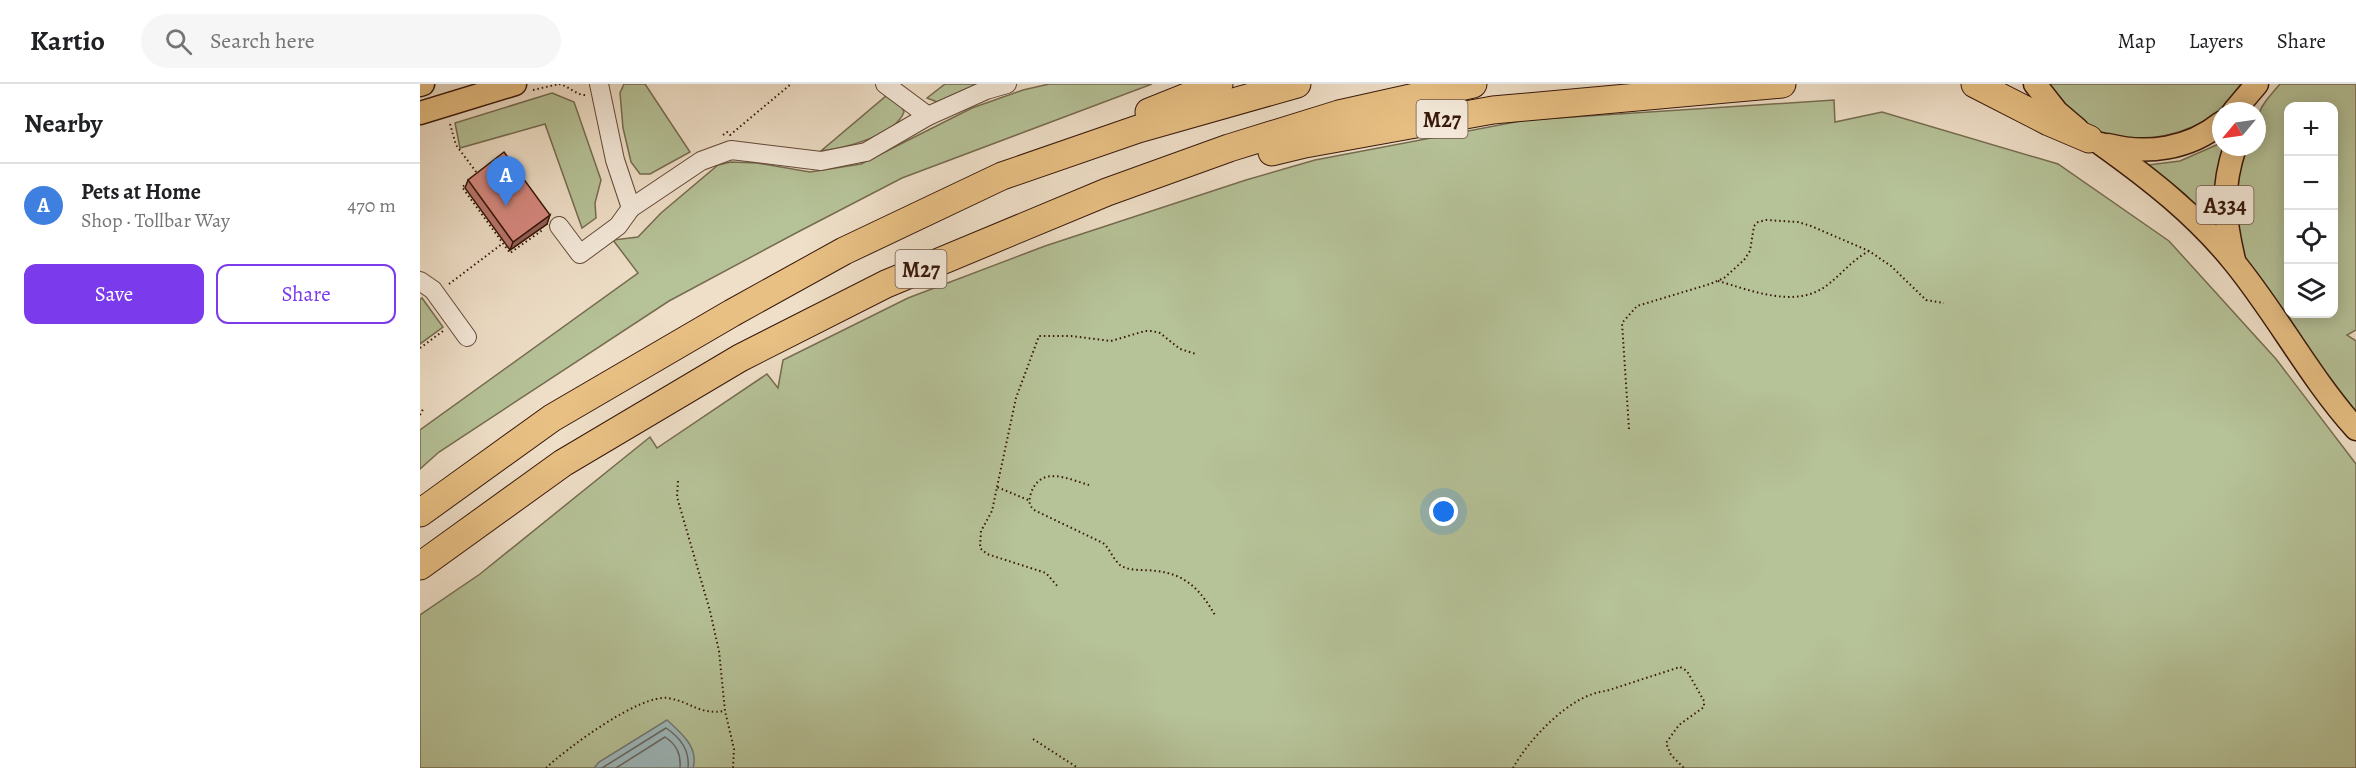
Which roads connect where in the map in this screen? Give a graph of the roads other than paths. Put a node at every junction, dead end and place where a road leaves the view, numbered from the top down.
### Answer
1 (515, 84) edge
2 (599, 84) edge
3 (885, 84) edge
4 (1006, 84) edge
5 (1219, 84) edge
6 (1297, 84) edge
7 (1473, 84) edge
8 (1782, 84) edge
9 (1975, 84) edge
10 (2035, 84) edge
11 (2257, 85) edge
12 (2242, 102) edge
13 (2251, 102) edge
14 (420, 113) edge
15 (928, 116) junction
16 (2212, 130) edge
17 (2095, 141) junction
18 (2233, 156) edge
19 (1002, 176) junction
20 (1107, 192) junction
21 (631, 208) junction
22 (552, 227) edge
23 (2235, 263) junction
24 (420, 281) edge
25 (467, 337) dead end
26 (2356, 429) edge
27 (420, 513) edge
28 (420, 566) edge

1 - 14 main road
2 - 21 lane
3 - 15 lane
4 - 15 lane
5 - 19 highway, M27
6 - 19 highway, M27
7 - 20 highway, M27
8 - 20 highway, M27
9 - 17 highway
10 - 17 main road
11 - 12 main road
11 - 13 main road
15 - 21 lane
16 - 17 main road
17 - 23 main road, A334
18 - 23 main road, A334
19 - 27 highway, M27
20 - 28 highway, M27
21 - 22 lane
23 - 26 main road, A334
24 - 25 lane

